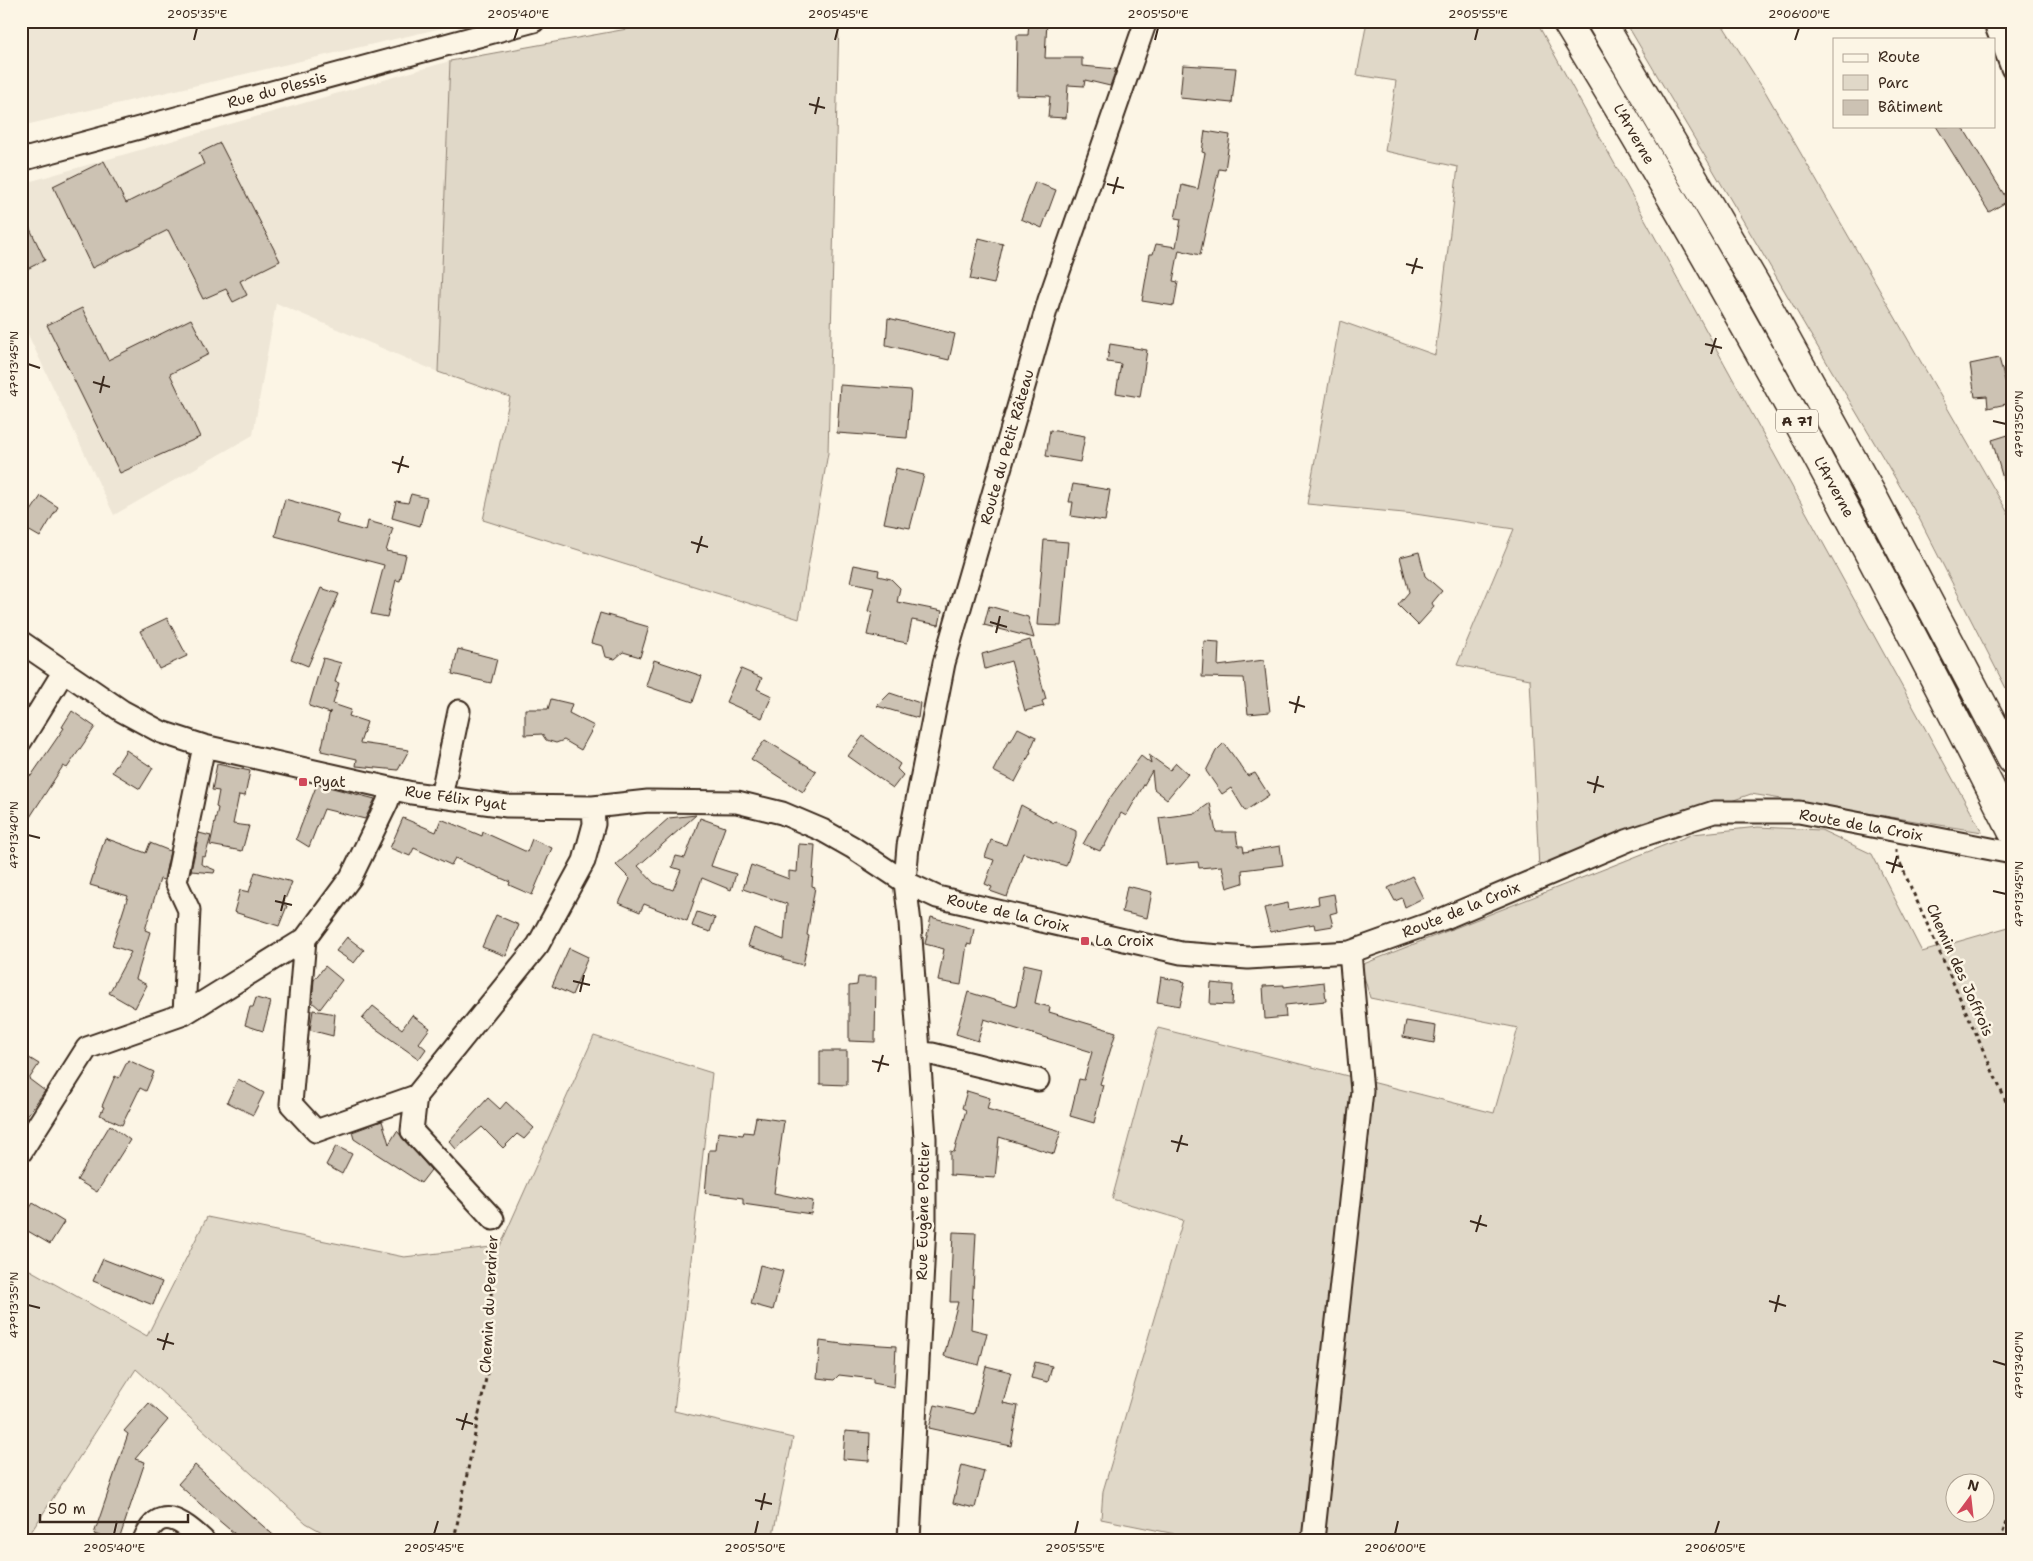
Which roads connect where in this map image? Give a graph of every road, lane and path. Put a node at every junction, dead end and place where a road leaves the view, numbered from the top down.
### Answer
1 (534, 21) edge
2 (1146, 21) edge
3 (1566, 21) edge
4 (1601, 21) edge
5 (1994, 21) edge
6 (2012, 68) edge
7 (21, 160) edge
8 (21, 642) edge
9 (64, 671) junction
10 (459, 711) dead end
11 (21, 741) edge
12 (204, 746) junction
13 (2012, 760) edge
14 (392, 789) junction
15 (441, 797) junction
16 (593, 806) junction
17 (2012, 830) edge
18 (1898, 831) junction
19 (2012, 853) edge
20 (905, 882) junction
21 (305, 939) junction
22 (1350, 952) junction
23 (184, 1014) junction
24 (919, 1053) junction
25 (1038, 1080) dead end
26 (416, 1096) junction
27 (2012, 1115) edge
28 (21, 1152) edge
29 (493, 1219) joint
30 (2012, 1508) edge
31 (144, 1540) edge
32 (203, 1540) edge
33 (454, 1540) edge
34 (909, 1540) edge
35 (1313, 1540) edge
36 (2000, 1540) edge

1 - 7 street, Rue du Plessis
2 - 20 street, Route du Petit Râteau
3 - 17 highway, L'Arverne / A 71
4 - 13 highway, L'Arverne / A 71
5 - 6 street
8 - 9 street, Rue Félix Pyat
9 - 11 street
9 - 12 street, Rue Félix Pyat
10 - 15 street
12 - 14 street, Rue Félix Pyat
12 - 23 street
14 - 15 street, Rue Félix Pyat
14 - 21 street
15 - 16 street, Rue Félix Pyat
16 - 20 street, Rue Félix Pyat
16 - 26 street
18 - 19 street, Route de la Croix
18 - 22 street, Route de la Croix
18 - 27 path, Chemin des Joffrois
20 - 22 street, Route de la Croix
20 - 24 street, Rue Eugène Pottier
21 - 23 street
21 - 26 street
22 - 35 street
23 - 28 street
24 - 25 street
24 - 34 street, Rue Eugène Pottier
26 - 29 street, Chemin du Perdrier
29 - 33 path, Chemin du Perdrier
30 - 36 path
31 - 32 street

